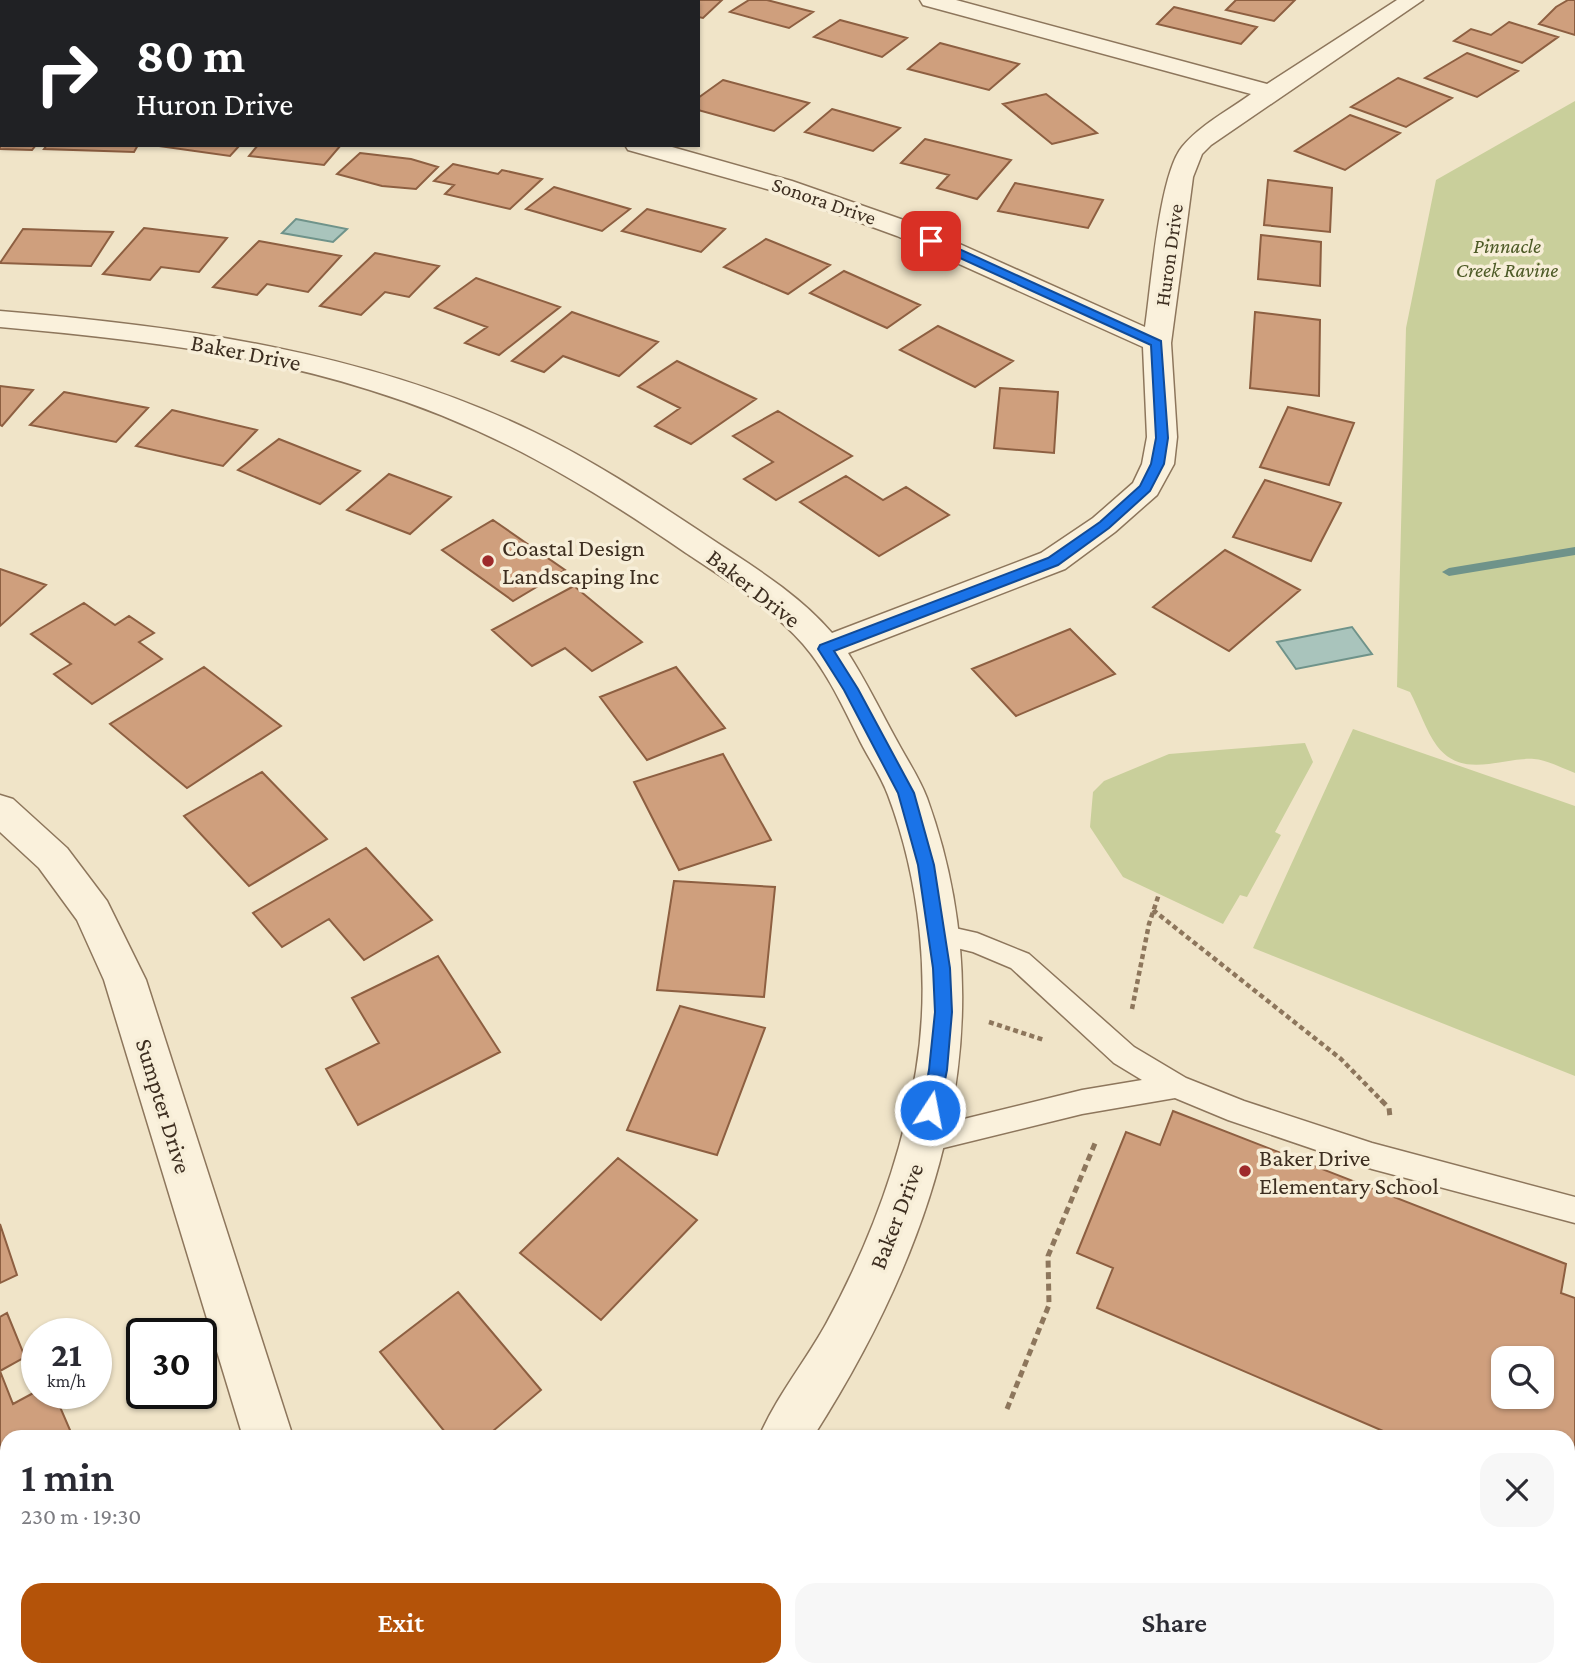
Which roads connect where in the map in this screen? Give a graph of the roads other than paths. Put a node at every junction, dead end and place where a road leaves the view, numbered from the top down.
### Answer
1 (931, 0) edge
2 (1412, 0) edge
3 (1270, 92) junction
4 (644, 147) edge
5 (0, 319) edge
6 (1157, 343) junction
7 (825, 649) junction
8 (0, 809) edge
9 (937, 934) junction
10 (1175, 1086) junction
11 (923, 1141) junction
12 (1575, 1210) edge
13 (266, 1430) edge
14 (789, 1430) edge

1 - 3 street
2 - 3 street, Huron Drive
3 - 6 street, Huron Drive
4 - 6 street, Sonora Drive
5 - 7 street, Baker Drive
6 - 7 street, Huron Drive
7 - 9 street, Baker Drive
8 - 13 street, Sumpter Drive
9 - 10 lane
9 - 11 street, Baker Drive
10 - 11 lane
10 - 12 lane
11 - 14 street, Baker Drive

